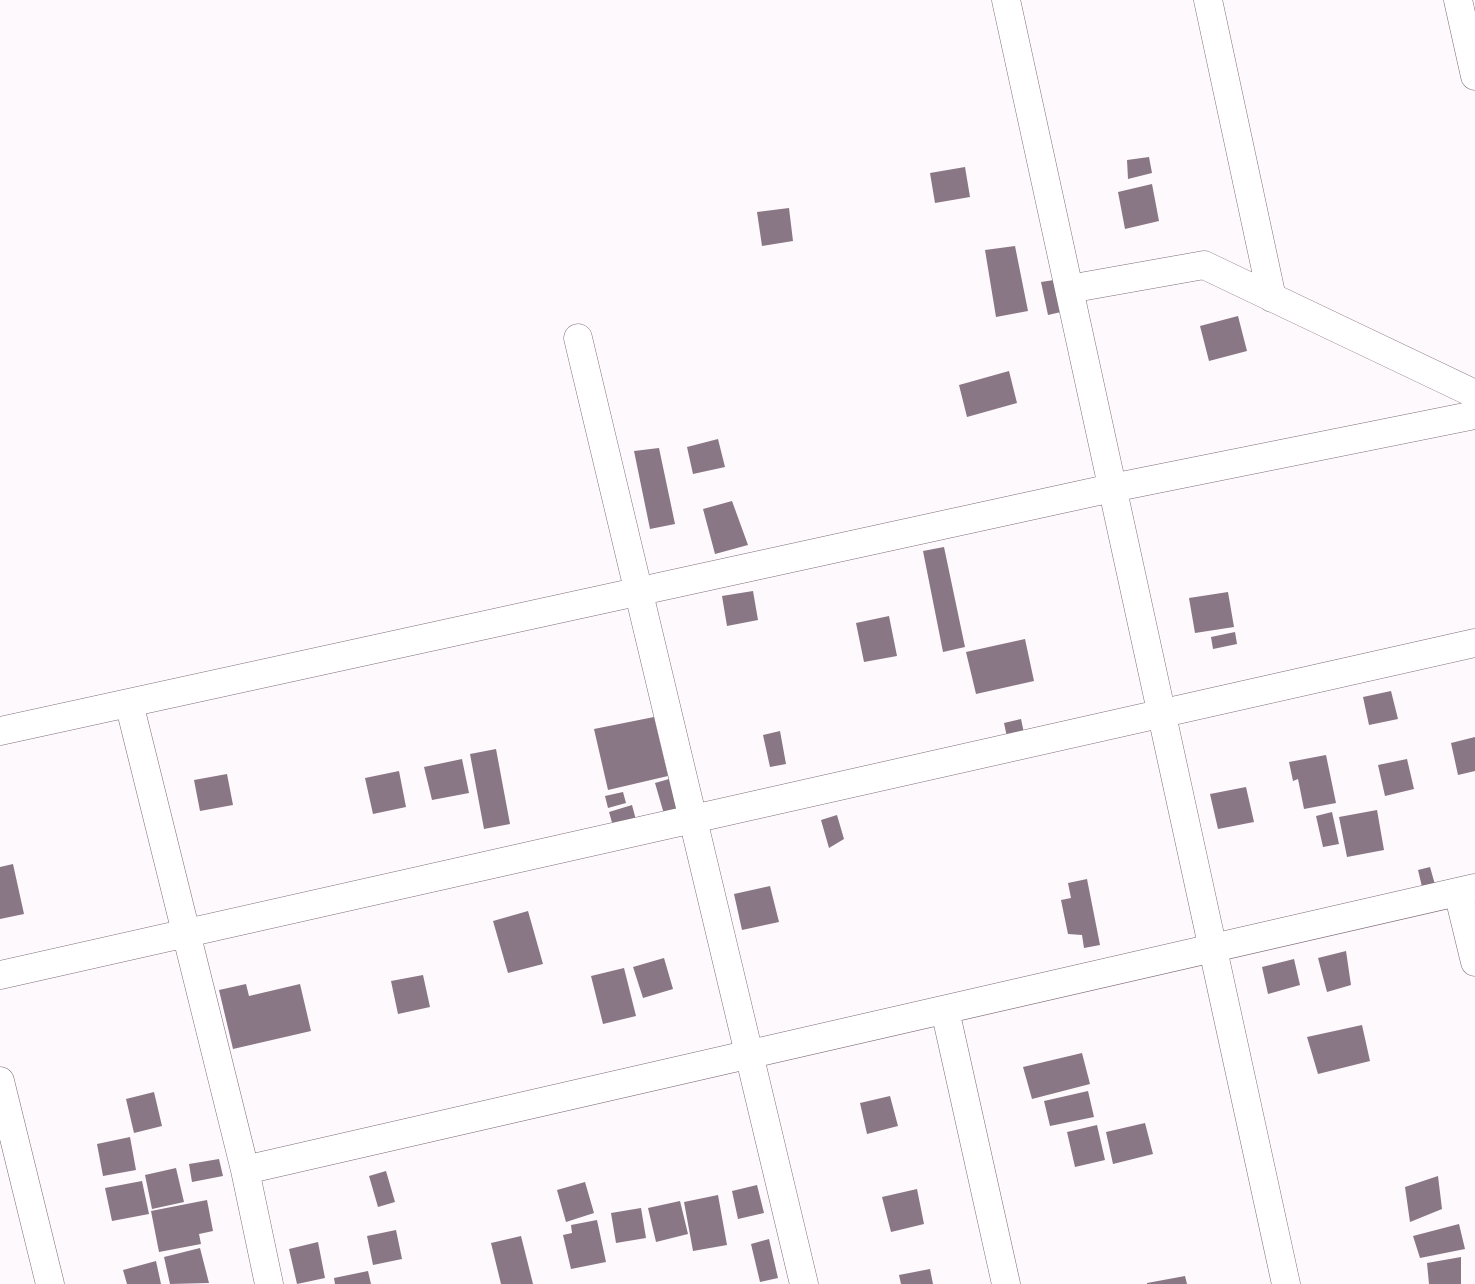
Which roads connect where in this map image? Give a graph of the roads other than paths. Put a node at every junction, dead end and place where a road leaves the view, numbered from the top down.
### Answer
1 (1006, 0) edge
2 (1208, 0) edge
3 (1458, 0) edge
4 (1475, 76) edge
5 (1069, 289) junction
6 (1272, 298) junction
7 (578, 338) dead end
8 (1475, 394) edge
9 (1475, 415) edge
10 (1112, 488) junction
11 (639, 592) junction
12 (1475, 643) edge
13 (129, 702) junction
14 (1161, 714) junction
15 (0, 731) edge
16 (693, 819) junction
17 (1467, 890) edge
18 (186, 933) junction
19 (1213, 949) junction
20 (1475, 962) edge
21 (0, 974) edge
22 (945, 1010) junction
23 (749, 1054) junction
24 (0, 1081) edge
25 (245, 1170) junction
26 (50, 1284) edge
27 (269, 1284) edge
28 (804, 1284) edge
29 (1006, 1284) edge
30 (1286, 1284) edge

1 - 5 street
2 - 6 street
3 - 4 street
5 - 6 street
5 - 10 street
6 - 8 street
7 - 11 street
9 - 10 street
10 - 11 street
10 - 14 street
11 - 13 street
11 - 16 street
12 - 14 street
13 - 15 street
13 - 18 street
14 - 16 street
14 - 19 street
16 - 18 street
16 - 23 street
17 - 19 street
17 - 20 street
18 - 21 street
18 - 25 street
19 - 22 street
19 - 30 street
22 - 23 street
22 - 29 street
23 - 25 street
23 - 28 street
24 - 26 street
25 - 27 street

